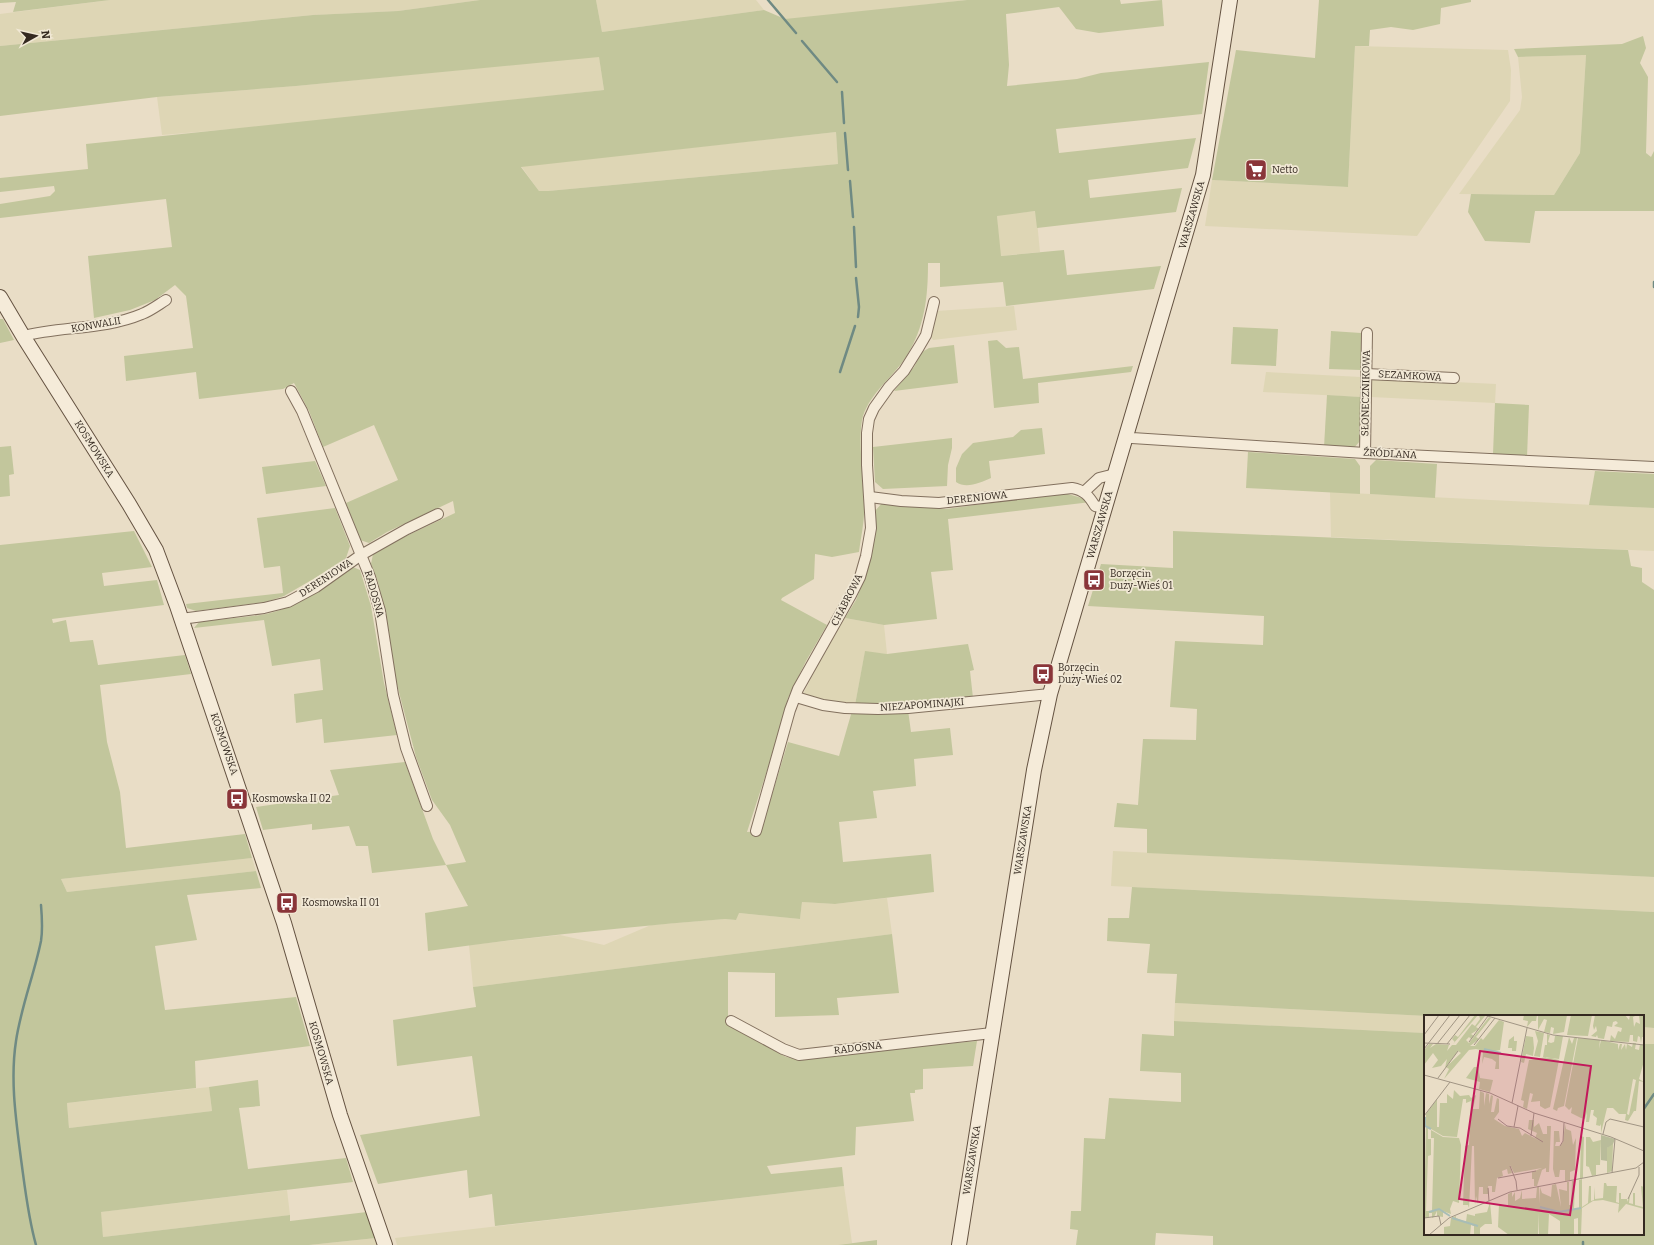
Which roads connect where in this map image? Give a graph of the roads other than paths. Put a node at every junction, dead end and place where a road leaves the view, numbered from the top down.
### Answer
1 (1230, 0) edge
2 (0, 297) edge
3 (166, 300) dead end
4 (934, 302) dead end
5 (1367, 333) dead end
6 (23, 336) junction
7 (1366, 374) junction
8 (1454, 378) dead end
9 (291, 391) dead end
10 (1127, 436) junction
11 (1365, 453) junction
12 (1654, 467) edge
13 (1115, 474) junction
14 (1084, 492) junction
15 (870, 497) junction
16 (1105, 508) junction
17 (438, 514) dead end
18 (361, 555) junction
19 (181, 620) junction
20 (1050, 694) junction
21 (796, 696) junction
22 (427, 806) dead end
23 (756, 831) dead end
24 (732, 1021) dead end
25 (992, 1033) junction
26 (385, 1245) edge
27 (959, 1245) edge

1 - 10 main road, WARSZAWSKA
2 - 6 main road, KOSMOWSKA
3 - 6 street, KONWALII
4 - 15 street, CHABROWA
5 - 7 street, SŁONECZNIKOWA
6 - 19 main road, KOSMOWSKA
7 - 8 street, SEZAMKOWA
7 - 11 street, SŁONECZNIKOWA
9 - 18 street, RADOSNA
10 - 11 street, ŹRÓDLANA
10 - 13 main road, WARSZAWSKA
11 - 12 street, ŹRÓDLANA
13 - 14 street
13 - 16 main road, WARSZAWSKA
14 - 15 street, DERENIOWA
14 - 16 street
15 - 21 street, CHABROWA
16 - 20 main road, WARSZAWSKA
17 - 18 street, DERENIOWA
18 - 19 street, DERENIOWA
18 - 22 street, RADOSNA
19 - 26 main road, KOSMOWSKA
20 - 21 street, NIEZAPOMINAJKI
20 - 25 main road, WARSZAWSKA
21 - 23 street, CHABROWA
24 - 25 street, RADOSNA
25 - 27 main road, WARSZAWSKA

